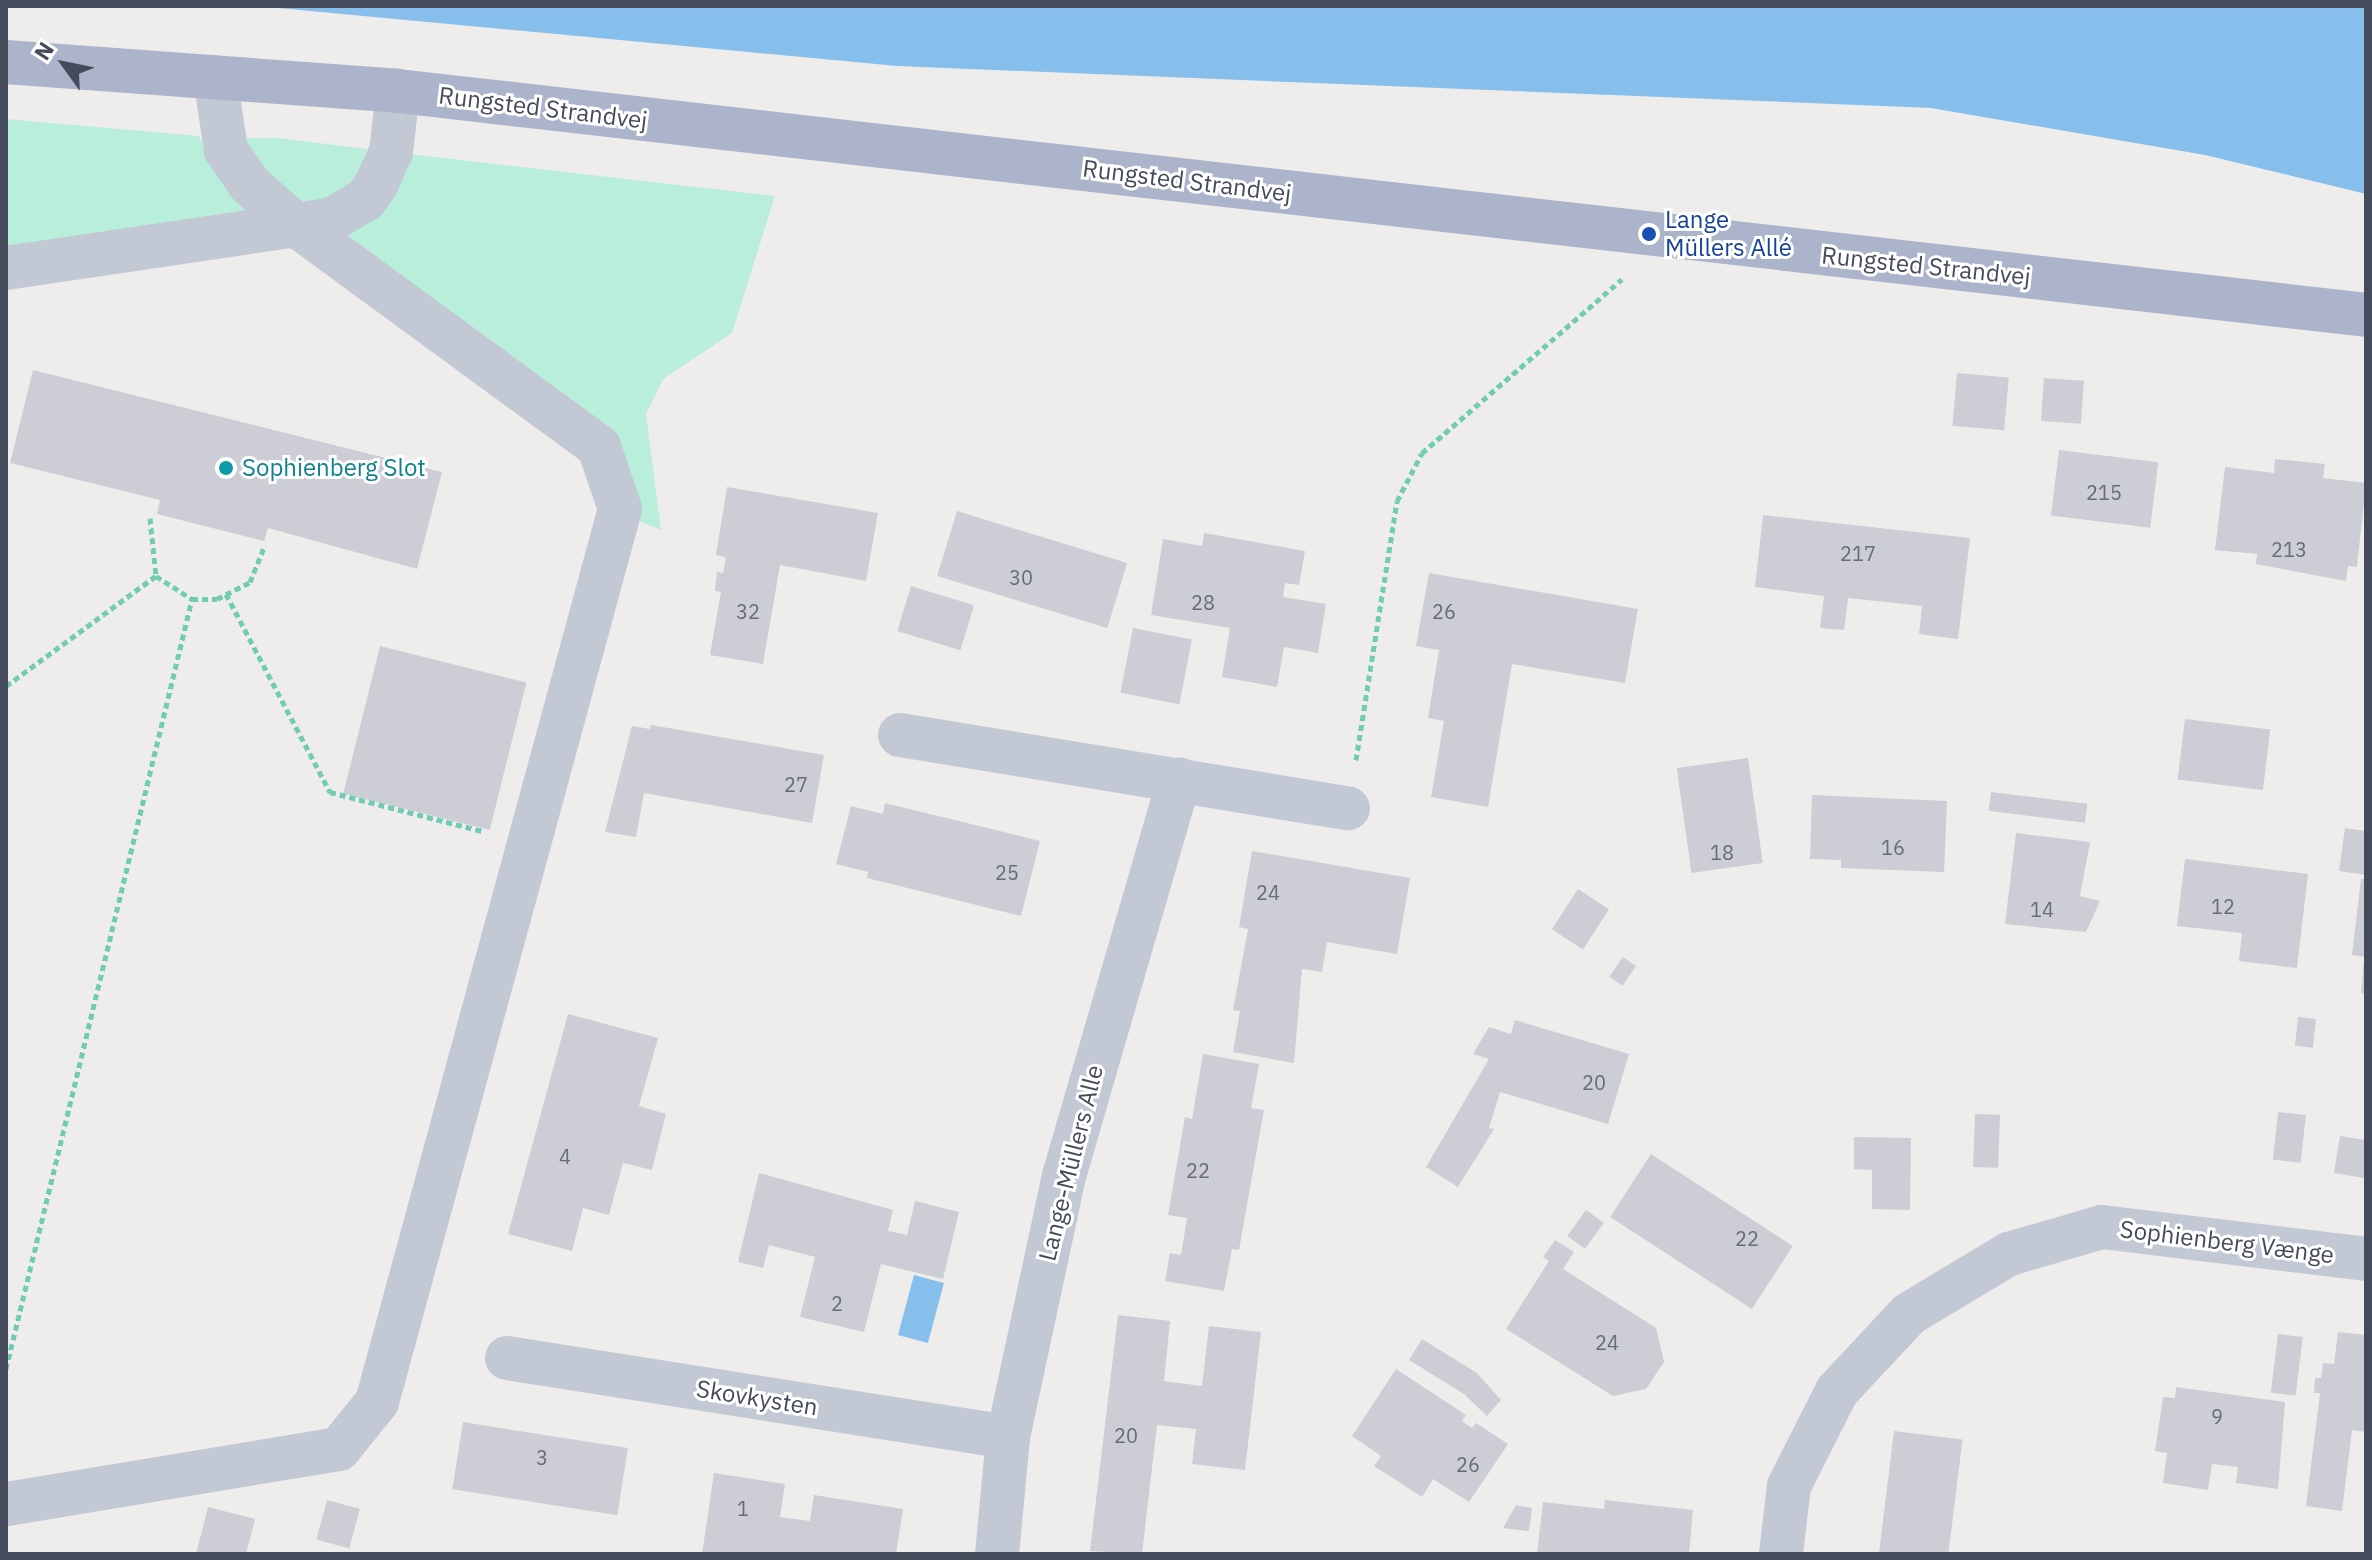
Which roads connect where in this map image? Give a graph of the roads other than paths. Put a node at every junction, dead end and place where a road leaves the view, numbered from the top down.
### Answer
1 (6, 62) edge
2 (215, 77) junction
3 (398, 91) junction
4 (296, 225) junction
5 (6, 268) edge
6 (2366, 315) edge
7 (900, 735) dead end
8 (1179, 779) junction
9 (1348, 808) road end
10 (2366, 1259) edge
11 (507, 1358) dead end
12 (1008, 1437) junction
13 (6, 1504) edge
14 (997, 1554) edge
15 (1781, 1554) edge

1 - 2 main road, Rungsted Strandvej
2 - 3 main road, Rungsted Strandvej
2 - 4 street
3 - 4 street
3 - 6 main road, Rungsted Strandvej
4 - 5 street
4 - 13 street
7 - 8 street
8 - 9 street
8 - 12 street, Lange-Müllers Alle
10 - 15 street, Sophienberg Vænge
11 - 12 street, Skovkysten
12 - 14 street, Lange-Müllers Alle

